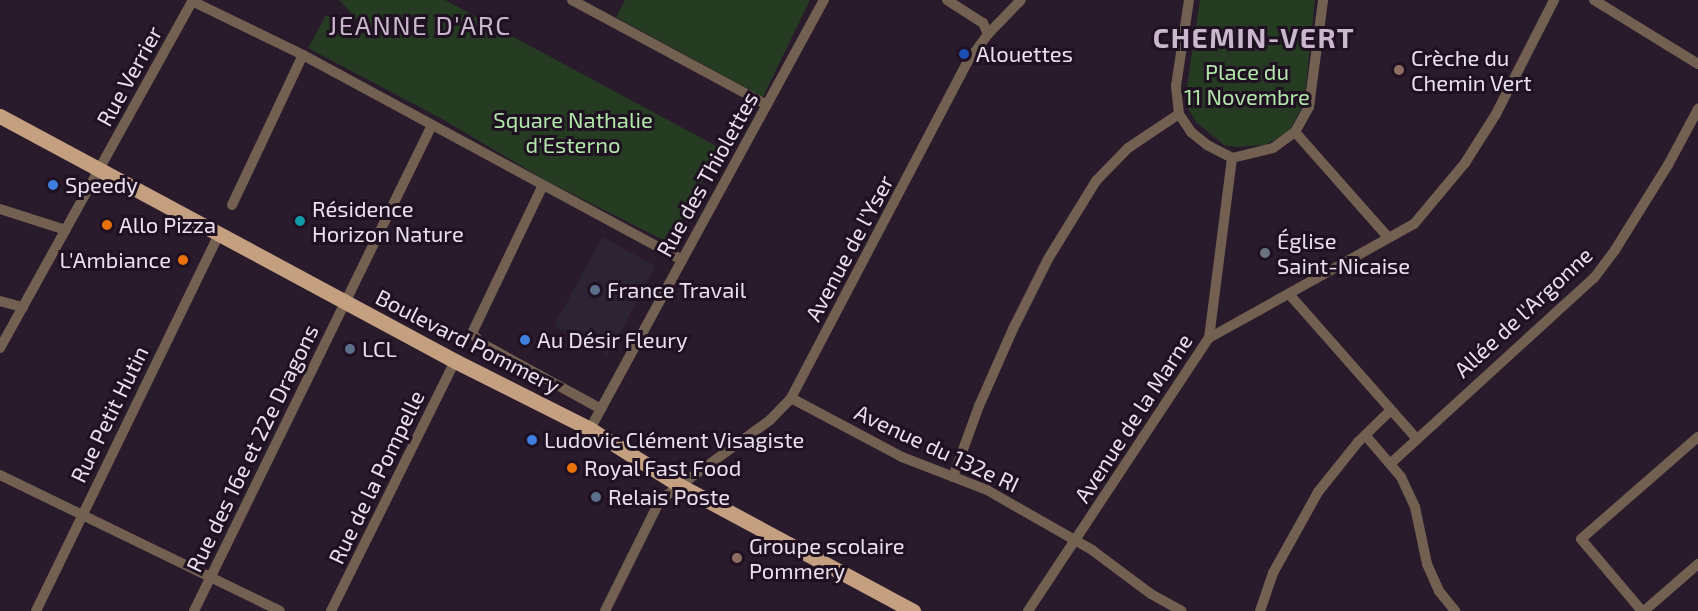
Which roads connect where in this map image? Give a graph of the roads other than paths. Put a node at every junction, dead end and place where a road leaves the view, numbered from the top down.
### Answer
1 (572, 0) edge
2 (824, 0) edge
3 (947, 0) edge
4 (1021, 0) edge
5 (1189, 0) edge
6 (1323, 0) edge
7 (1554, 0) edge
8 (1594, 0) edge
9 (193, 1) edge
10 (988, 34) junction
11 (303, 55) junction
12 (1698, 64) edge
13 (767, 105) junction
14 (1698, 109) edge
15 (1179, 114) junction
16 (0, 116) edge
17 (432, 125) junction
18 (1295, 132) junction
19 (1232, 158) junction
20 (99, 170) junction
21 (543, 185) junction
22 (232, 205) dead end
23 (0, 209) edge
24 (66, 230) junction
25 (219, 234) junction
26 (1388, 237) junction
27 (682, 260) junction
28 (1288, 294) junction
29 (0, 301) edge
30 (345, 302) junction
31 (23, 307) junction
32 (1209, 338) junction
33 (0, 348) edge
34 (455, 361) junction
35 (791, 398) junction
36 (601, 409) junction
37 (1390, 411) junction
38 (590, 429) junction
39 (1366, 436) junction
40 (1698, 437) edge
41 (1416, 438) junction
42 (1390, 464) junction
43 (0, 475) edge
44 (953, 477) junction
45 (679, 485) junction
46 (82, 515) junction
47 (1071, 538) junction
48 (1698, 564) edge
49 (210, 577) junction
50 (36, 611) edge
51 (194, 611) edge
52 (280, 611) edge
53 (332, 611) edge
54 (605, 611) edge
55 (913, 611) edge
56 (1028, 611) edge
57 (1182, 611) edge
58 (1260, 611) edge
59 (1455, 611) edge
60 (1643, 611) edge

1 - 13 street
2 - 13 street, Rue des Thiolettes
3 - 10 street
4 - 10 street, Avenue de l'Yser
5 - 15 street
6 - 18 street
7 - 26 street
8 - 12 street
9 - 11 street
9 - 20 street, Rue Verrier
10 - 35 street, Avenue de l'Yser
11 - 17 street
11 - 22 street
13 - 27 street, Rue des Thiolettes
14 - 41 street, Allée de l'Argonne
15 - 19 street
15 - 44 street
16 - 20 main road, Boulevard Pommery
17 - 21 street
17 - 30 street, Rue des 16e et 22e Dragons
18 - 19 street
18 - 26 street
19 - 32 street, Avenue de la Marne
20 - 24 street, Rue Verrier
20 - 25 main road, Boulevard Pommery
21 - 27 street
21 - 36 street
23 - 24 street
24 - 31 street, Rue Verrier
25 - 30 main road, Boulevard Pommery
25 - 46 street, Rue Petit Hutin
26 - 28 street
27 - 36 street, Rue des Thiolettes
28 - 32 street
28 - 37 street
29 - 31 street
30 - 34 main road, Boulevard Pommery
30 - 49 street, Rue des 16e et 22e Dragons
31 - 33 street, Rue Verrier
32 - 47 street, Avenue de la Marne
34 - 38 main road, Boulevard Pommery
34 - 53 street, Rue de la Pompelle
35 - 44 street, Avenue du 132e RI
35 - 45 street, Avenue de l'Yser
36 - 38 street, Rue des Thiolettes
37 - 39 street
37 - 41 street
38 - 45 main road, Boulevard Pommery
39 - 42 street
39 - 58 street
40 - 60 street
41 - 42 street, Allée de l'Argonne
42 - 59 street
43 - 46 street
44 - 47 street, Avenue du 132e RI
45 - 54 street, Avenue de l'Yser
45 - 55 main road, Boulevard Pommery
46 - 49 street
46 - 50 street, Rue Petit Hutin
47 - 56 street, Avenue de la Marne
47 - 57 street, Avenue du 132e RI
48 - 60 street
49 - 51 street, Rue des 16e et 22e Dragons
49 - 52 street

